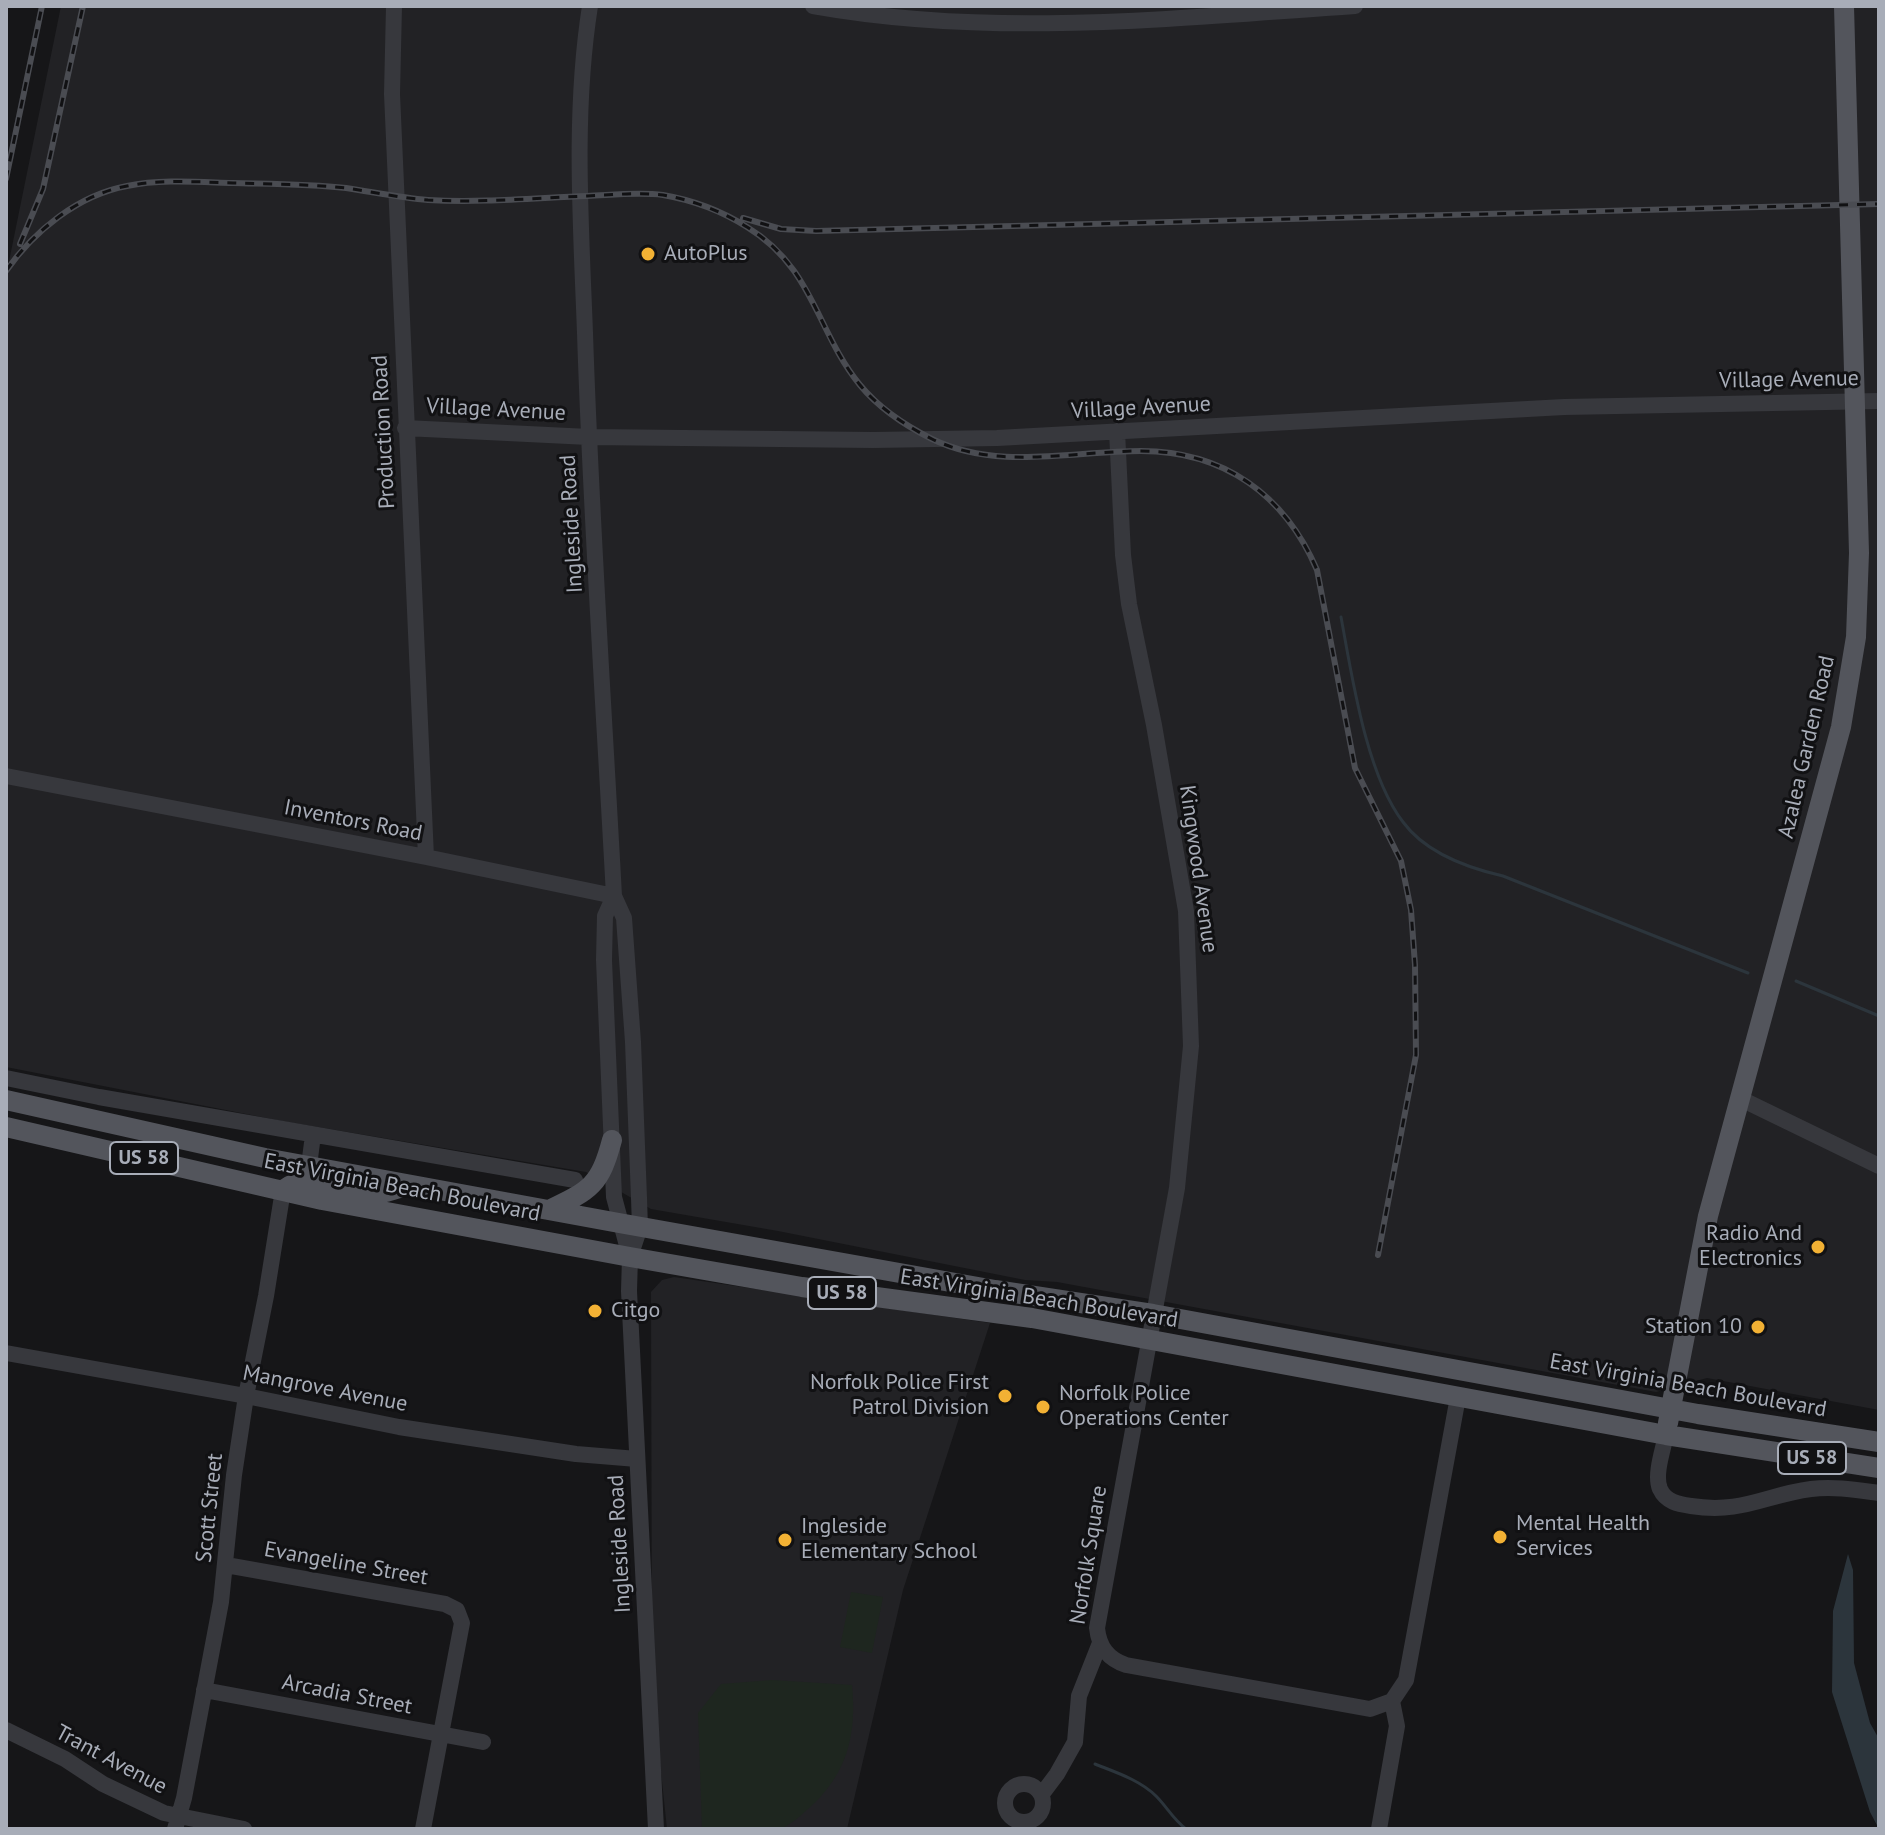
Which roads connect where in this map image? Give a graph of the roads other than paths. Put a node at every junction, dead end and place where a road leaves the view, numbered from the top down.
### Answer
1 (394, 6) edge
2 (590, 6) edge
3 (813, 6) edge
4 (1355, 6) edge
5 (1844, 6) edge
6 (1854, 401) junction
7 (1879, 401) edge
8 (405, 428) junction
9 (1117, 431) junction
10 (589, 437) junction
11 (6, 776) edge
12 (426, 857) junction
13 (614, 896) junction
14 (6, 1078) edge
15 (1739, 1098) junction
16 (6, 1100) edge
17 (6, 1127) edge
18 (313, 1135) junction
19 (612, 1140) junction
20 (259, 1156) junction
21 (309, 1166) junction
22 (1879, 1166) edge
23 (575, 1180) dead end
24 (412, 1185) junction
25 (283, 1190) junction
26 (549, 1210) junction
27 (619, 1223) junction
28 (640, 1227) junction
29 (630, 1257) junction
30 (1153, 1314) junction
31 (1148, 1340) junction
32 (6, 1353) edge
33 (246, 1396) junction
34 (1458, 1397) junction
35 (1671, 1409) junction
36 (1749, 1422) junction
37 (1666, 1435) junction
38 (1879, 1442) edge
39 (1746, 1448) junction
40 (637, 1459) junction
41 (1879, 1468) edge
42 (1879, 1493) edge
43 (226, 1565) junction
44 (1100, 1643) junction
45 (204, 1690) junction
46 (1392, 1701) junction
47 (6, 1730) edge
48 (441, 1735) junction
49 (483, 1742) dead end
50 (1042, 1794) dead end
51 (177, 1824) edge
52 (244, 1829) edge
53 (423, 1829) edge
54 (656, 1829) edge
55 (1379, 1829) edge

1 - 8 street, Production Road
2 - 10 street, Ingleside Road
3 - 4 street
5 - 6 main road, Azalea Garden Road
6 - 7 street, Village Avenue
6 - 9 street, Village Avenue
6 - 15 main road, Azalea Garden Road
8 - 10 street, Village Avenue
8 - 12 street, Production Road
9 - 10 street, Village Avenue
9 - 30 street, Kingwood Avenue
10 - 13 street, Ingleside Road
11 - 12 street, Inventors Road
12 - 13 street, Inventors Road
13 - 19 street, Ingleside Road
13 - 28 street, Ingleside Road
14 - 18 street, East Virginia Beach Boulevard
15 - 22 street
15 - 35 main road, Azalea Garden Road
16 - 20 main road, East Virginia Beach Boulevard / US 58
17 - 25 main road, East Virginia Beach Boulevard / US 58
18 - 21 street, East Virginia Beach Boulevard
18 - 23 street, East Virginia Beach Boulevard
19 - 26 main road
19 - 27 street, Ingleside Road
20 - 21 main road, East Virginia Beach Boulevard / US 58
20 - 25 main road
21 - 24 main road, East Virginia Beach Boulevard / US 58
24 - 25 main road
24 - 26 main road, East Virginia Beach Boulevard / US 58
25 - 29 main road, East Virginia Beach Boulevard / US 58
25 - 33 street, Scott Street
26 - 27 main road, East Virginia Beach Boulevard / US 58
27 - 28 main road, East Virginia Beach Boulevard / US 58
27 - 29 street, Ingleside Road
28 - 29 street, Ingleside Road
28 - 30 main road, East Virginia Beach Boulevard / US 58
29 - 31 main road, East Virginia Beach Boulevard / US 58
29 - 40 street, Ingleside Road
30 - 31 street, Norfolk Square
30 - 35 main road, East Virginia Beach Boulevard / US 58
31 - 34 main road, East Virginia Beach Boulevard / US 58
31 - 44 street, Norfolk Square
32 - 33 street, Mangrove Avenue
33 - 40 street, Mangrove Avenue
33 - 43 street, Scott Street
34 - 37 main road, East Virginia Beach Boulevard / US 58
34 - 46 street
35 - 36 main road, East Virginia Beach Boulevard / US 58
35 - 37 main road, Azalea Garden Road
36 - 38 main road, East Virginia Beach Boulevard / US 58
36 - 39 main road
37 - 39 main road, East Virginia Beach Boulevard / US 58
37 - 42 street
39 - 41 main road, East Virginia Beach Boulevard / US 58
40 - 54 street, Ingleside Road
43 - 45 street, Scott Street
43 - 48 street, Evangeline Street
44 - 46 street, Norfolk Square
44 - 50 street
45 - 48 street, Arcadia Street
45 - 51 street, Scott Street
46 - 55 street
47 - 51 street, Trant Avenue
48 - 49 street, Arcadia Street
48 - 53 street
51 - 52 street, Trant Avenue

